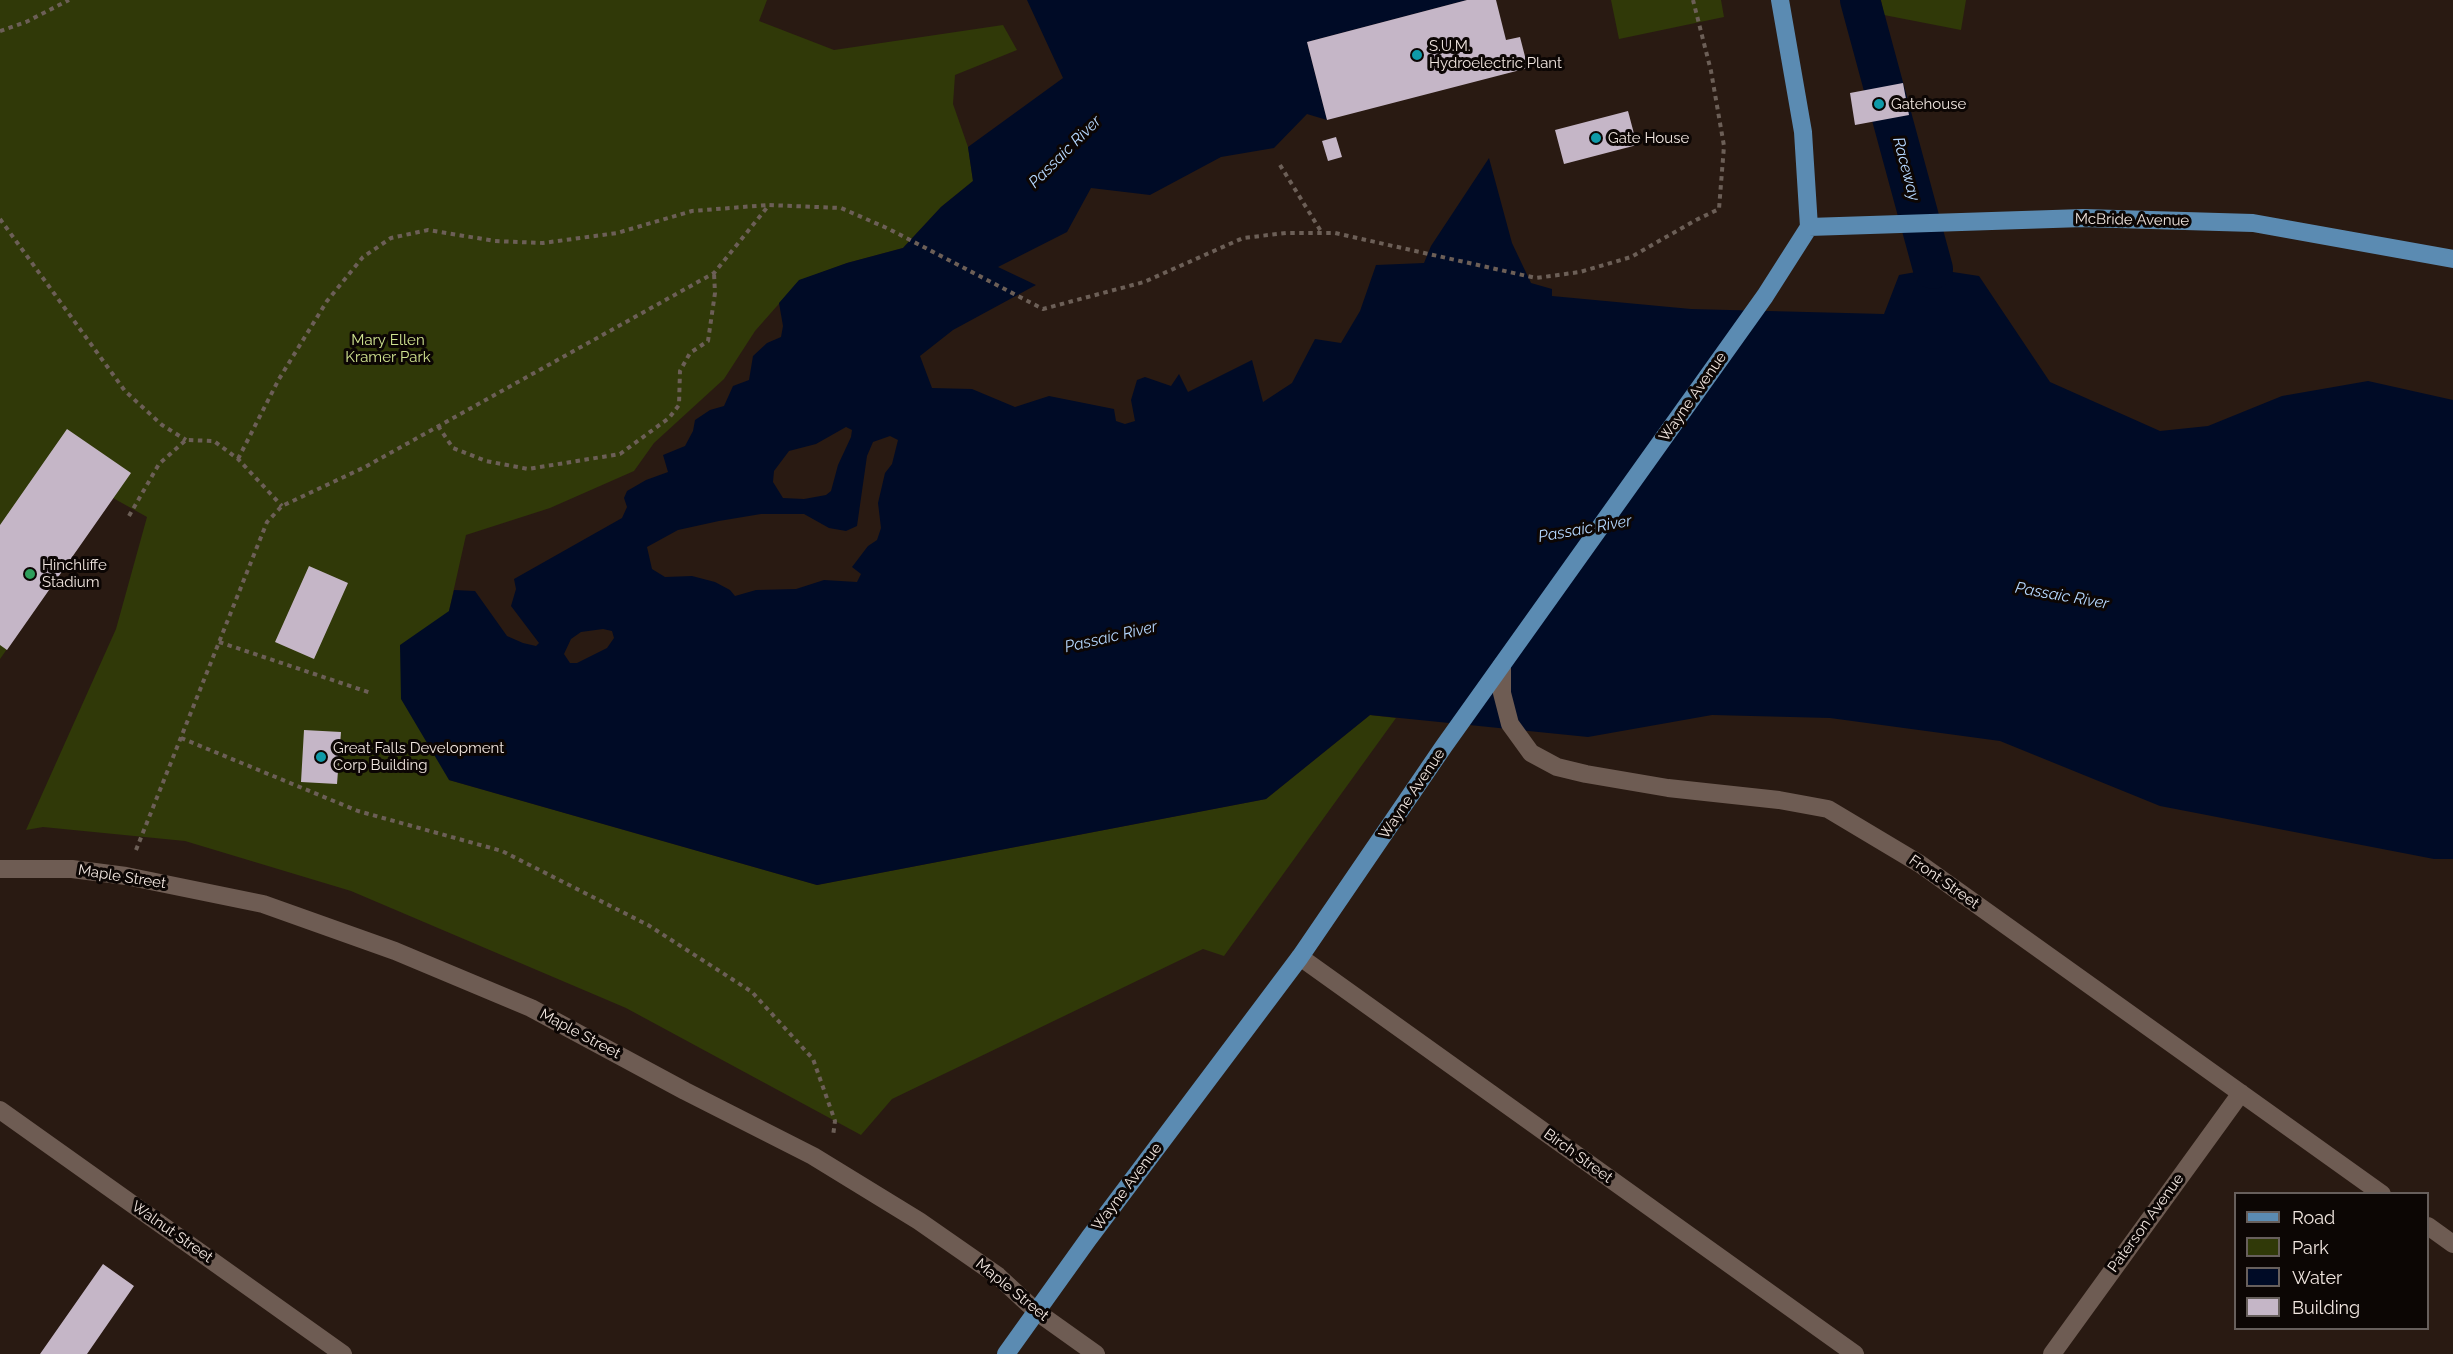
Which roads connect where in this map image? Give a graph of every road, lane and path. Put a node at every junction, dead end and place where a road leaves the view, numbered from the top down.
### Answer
1 (69, 0) edge
2 (1694, 0) edge
3 (1780, 0) edge
4 (0, 31) edge
5 (1280, 165) dead end
6 (769, 205) junction
7 (0, 219) edge
8 (1809, 227) junction
9 (1322, 233) junction
10 (2453, 259) edge
11 (714, 273) junction
12 (438, 426) junction
13 (186, 440) junction
14 (238, 459) junction
15 (282, 506) junction
16 (129, 516) dead end
17 (219, 642) junction
18 (1502, 665) junction
19 (371, 693) dead end
20 (181, 738) junction
21 (0, 869) edge
22 (126, 876) junction
23 (1300, 957) junction
24 (2241, 1093) junction
25 (0, 1110) edge
26 (827, 1165) junction
27 (2379, 1192) edge
28 (2429, 1227) edge
29 (2453, 1244) edge
30 (1037, 1311) junction
31 (343, 1354) edge
32 (1006, 1354) edge
33 (1096, 1354) edge
34 (1855, 1354) edge
35 (2052, 1354) edge

1 - 4 path
2 - 9 path
3 - 8 main road
5 - 9 path
6 - 9 path
6 - 11 path
6 - 14 path
7 - 13 path
8 - 10 main road, McBride Avenue
8 - 18 main road, Wayne Avenue
11 - 12 path
11 - 12 path
12 - 15 path
13 - 14 path
13 - 16 path
14 - 15 path
15 - 17 path
17 - 19 path
17 - 20 path
18 - 23 main road, Wayne Avenue
18 - 24 street, Front Street
20 - 22 path
20 - 26 path
21 - 22 street, Maple Street
22 - 26 street, Maple Street
23 - 30 main road, Wayne Avenue
23 - 34 street, Birch Street
24 - 27 street, Front Street
24 - 35 street, Paterson Avenue
25 - 31 street, Walnut Street
26 - 30 street, Maple Street
28 - 29 street
30 - 32 main road, Wayne Avenue
30 - 33 street, Maple Street

